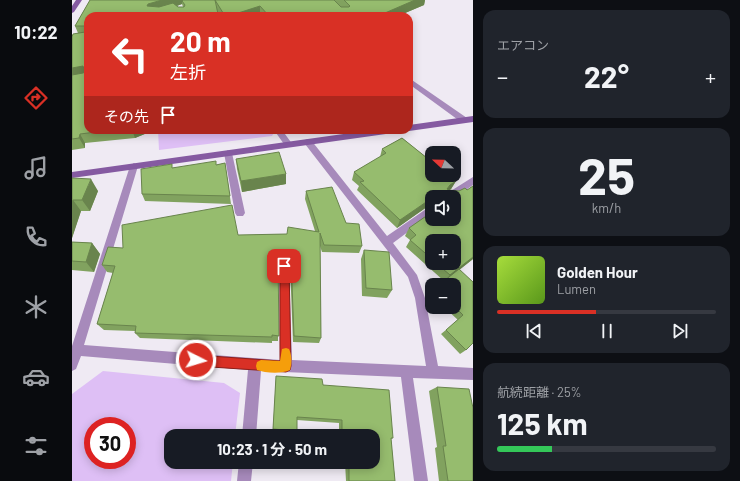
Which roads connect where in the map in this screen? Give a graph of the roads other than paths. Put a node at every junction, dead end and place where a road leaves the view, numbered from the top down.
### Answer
1 (79, 0) edge
2 (72, 11) edge
3 (413, 83) edge
4 (473, 119) edge
5 (464, 120) junction
6 (473, 126) edge
7 (413, 127) edge
8 (281, 134) edge
9 (365, 134) edge
10 (308, 142) junction
11 (289, 145) junction
12 (228, 153) junction
13 (134, 166) junction
14 (72, 175) edge
15 (473, 180) edge
16 (459, 190) edge
17 (240, 212) dead end
18 (425, 214) edge
19 (386, 242) junction
20 (284, 266) dead end
21 (77, 350) junction
22 (72, 365) edge
23 (255, 366) junction
24 (286, 366) junction
25 (406, 372) junction
26 (433, 373) junction
27 (473, 374) edge
28 (250, 429) edge
29 (245, 469) edge
30 (244, 481) edge
31 (421, 481) edge

1 - 2 street
3 - 5 street
4 - 5 street
5 - 6 street
5 - 7 street
8 - 11 street
9 - 10 street
10 - 11 street
10 - 19 street
11 - 12 street
12 - 13 street
12 - 17 street
13 - 14 street
13 - 21 street
15 - 16 street
18 - 19 street
19 - 26 street
20 - 24 street
21 - 22 street
21 - 23 street
23 - 24 street
23 - 28 street
24 - 25 street
25 - 26 street
25 - 31 street
26 - 27 street
29 - 30 street

